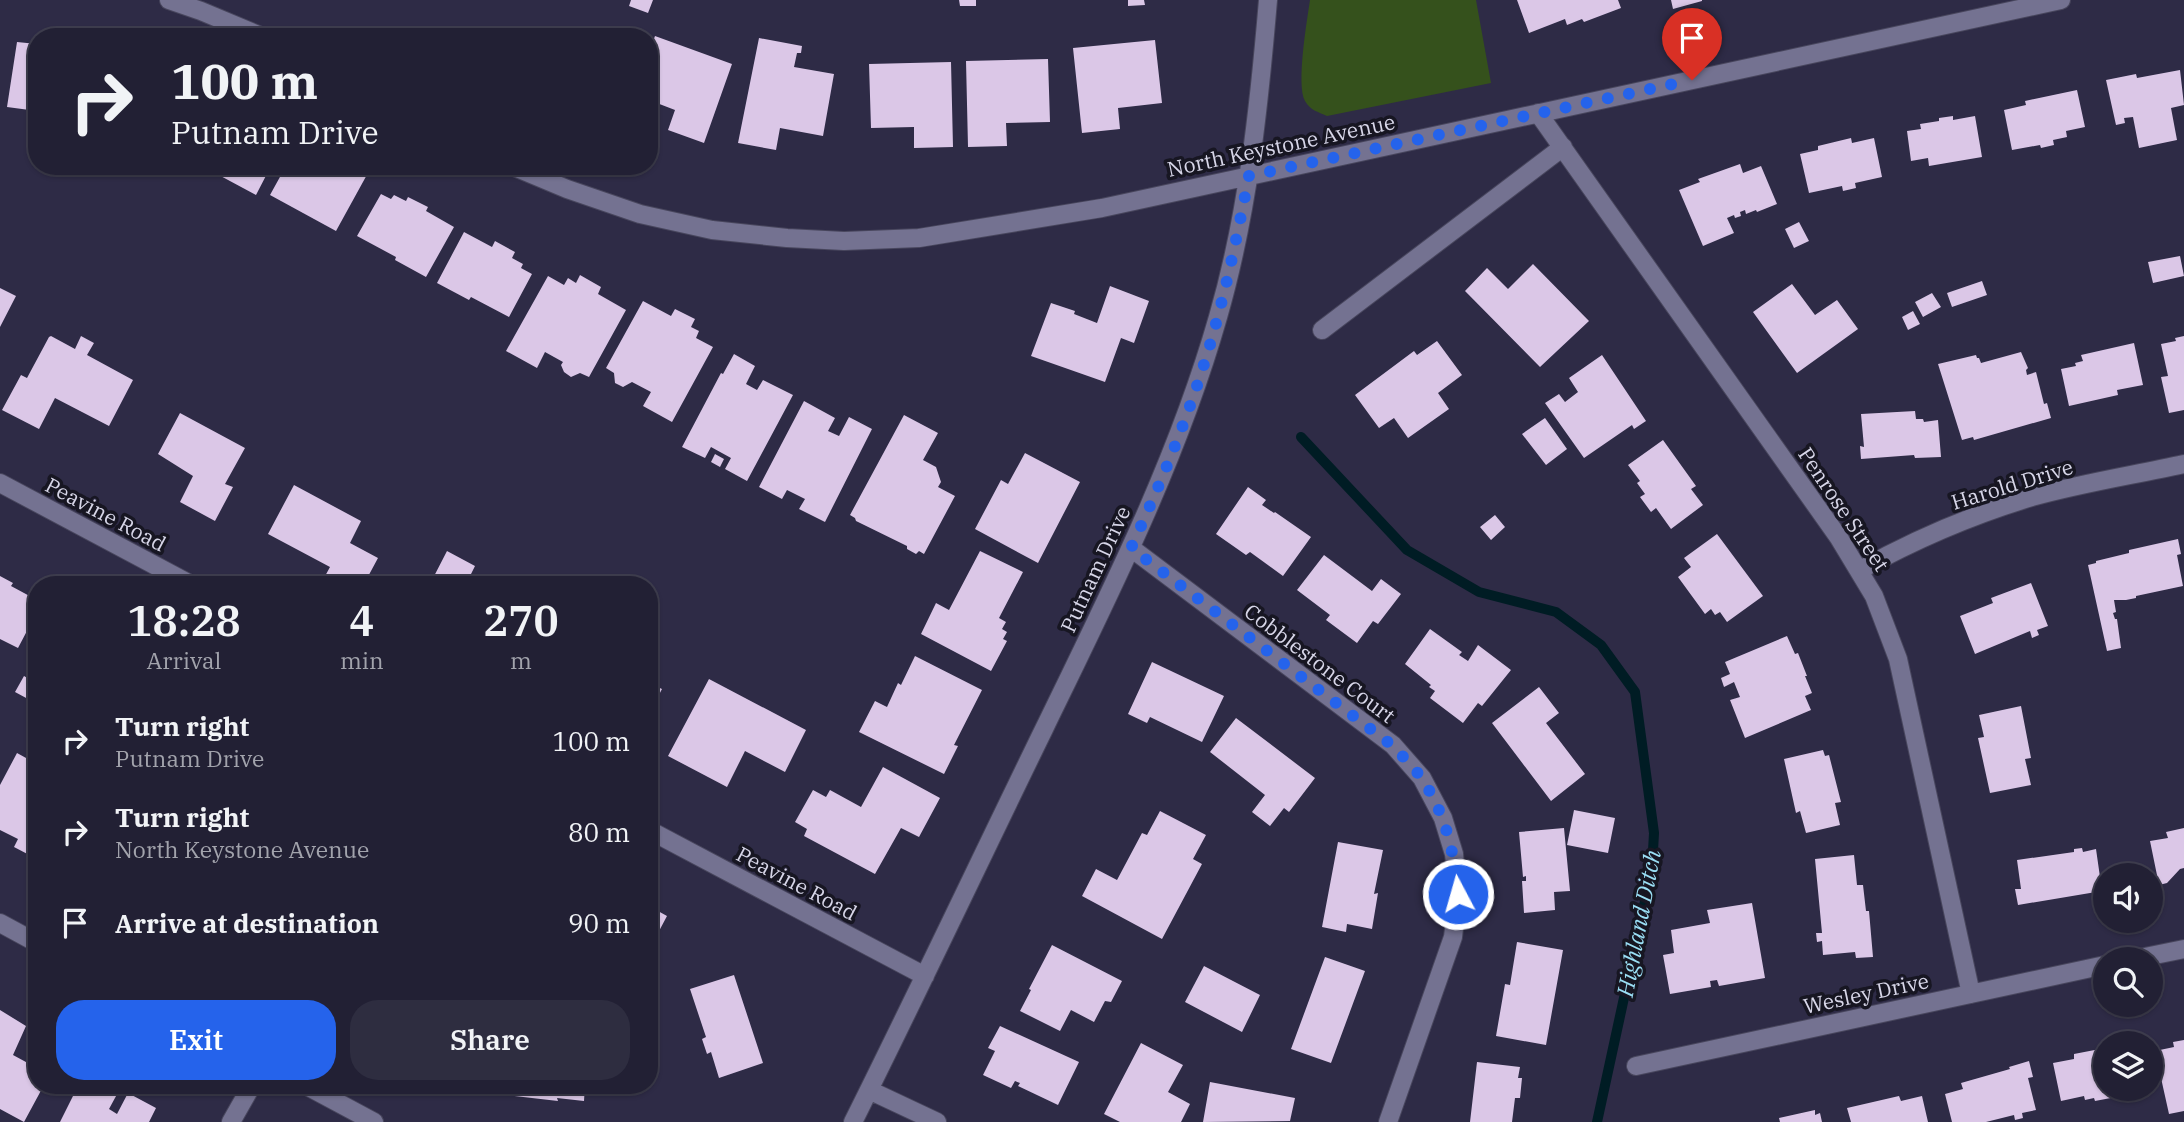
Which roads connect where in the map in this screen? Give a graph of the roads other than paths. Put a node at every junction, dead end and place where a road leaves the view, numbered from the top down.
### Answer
1 (169, 0) edge
2 (1268, 0) edge
3 (2060, 0) edge
4 (242, 28) edge
5 (1538, 113) junction
6 (1563, 147) junction
7 (534, 175) edge
8 (1249, 176) junction
9 (1322, 330) dead end
10 (2184, 464) edge
11 (0, 483) edge
12 (1131, 548) junction
13 (1860, 570) junction
14 (175, 576) edge
15 (658, 835) edge
16 (0, 923) edge
17 (28, 938) edge
18 (2184, 948) edge
19 (2163, 953) edge
20 (2093, 968) edge
21 (925, 975) junction
22 (1971, 994) junction
23 (1636, 1066) dead end
24 (869, 1090) junction
25 (247, 1094) edge
26 (321, 1094) edge
27 (231, 1122) edge
28 (374, 1122) edge
29 (853, 1122) edge
30 (936, 1122) edge
31 (1388, 1122) edge

1 - 4 street
2 - 8 street, Putnam Drive
3 - 5 street, North Keystone Avenue
5 - 6 street, Penrose Street
5 - 8 street, North Keystone Avenue
6 - 9 street
6 - 13 street, Penrose Street
7 - 8 street, North Keystone Avenue
8 - 12 street, Putnam Drive
10 - 13 street, Harold Drive
11 - 14 street, Peavine Road
12 - 21 street, Putnam Drive
12 - 31 street, Cobblestone Court
13 - 22 street, Penrose Street
15 - 21 street, Peavine Road
16 - 17 street
18 - 19 street
20 - 22 street, Wesley Drive
21 - 24 street, Putnam Drive
22 - 23 street, Wesley Drive
24 - 29 street, Putnam Drive
24 - 30 street
25 - 27 street
26 - 28 street

